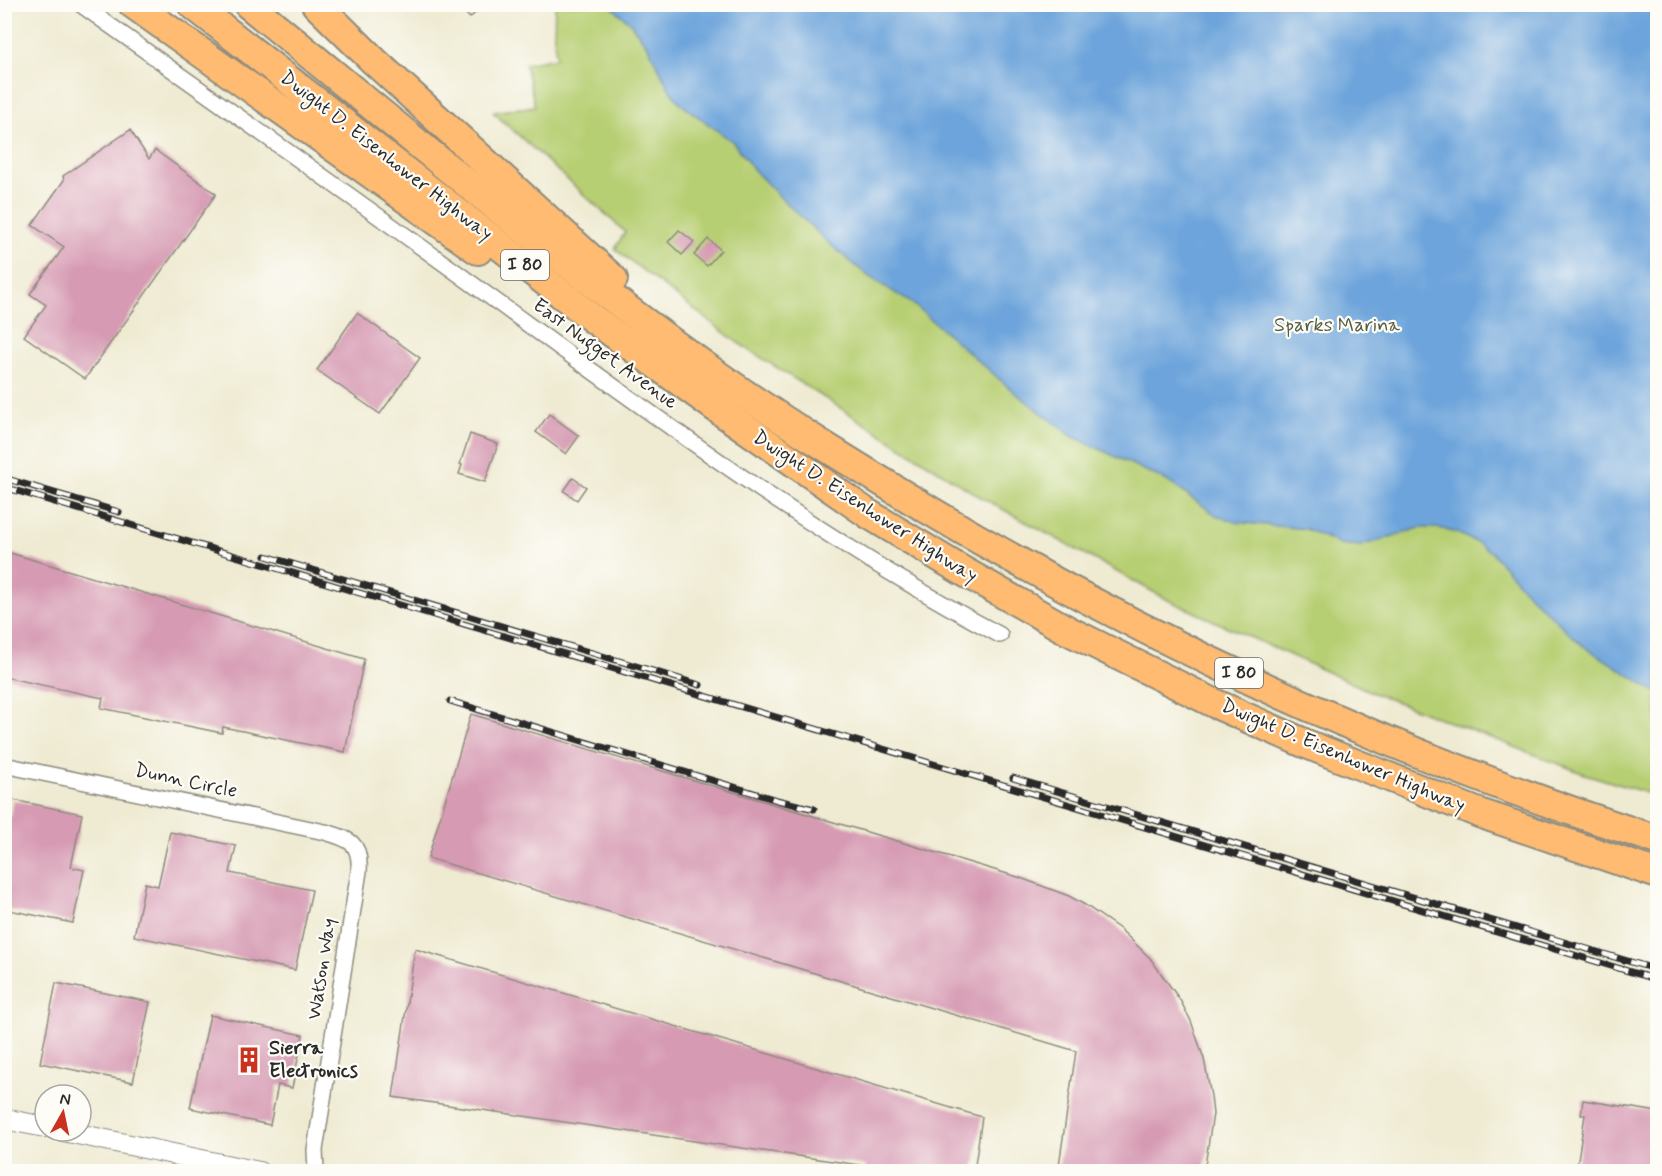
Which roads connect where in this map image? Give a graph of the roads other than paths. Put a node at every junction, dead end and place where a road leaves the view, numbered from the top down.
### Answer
1 (80, 4) edge
2 (133, 4) edge
3 (192, 4) edge
4 (248, 4) edge
5 (316, 4) edge
6 (843, 458) junction
7 (867, 513) junction
8 (1000, 635) dead end
9 (4, 765) edge
10 (1658, 840) edge
11 (355, 846) joint
12 (1658, 874) edge
13 (4, 1119) edge
14 (33, 1125) edge
15 (93, 1137) edge
16 (259, 1172) edge
17 (316, 1172) edge

1 - 8 street, East Nugget Avenue
2 - 7 highway
3 - 7 highway, Dwight D. Eisenhower Highway / I 80
4 - 6 highway, Dwight D. Eisenhower Highway / I 80
5 - 6 highway
6 - 10 highway, Dwight D. Eisenhower Highway / I 80
7 - 12 highway, Dwight D. Eisenhower Highway / I 80
9 - 11 street, Dunn Circle
11 - 17 street, Watson Way
13 - 14 street
15 - 16 street

